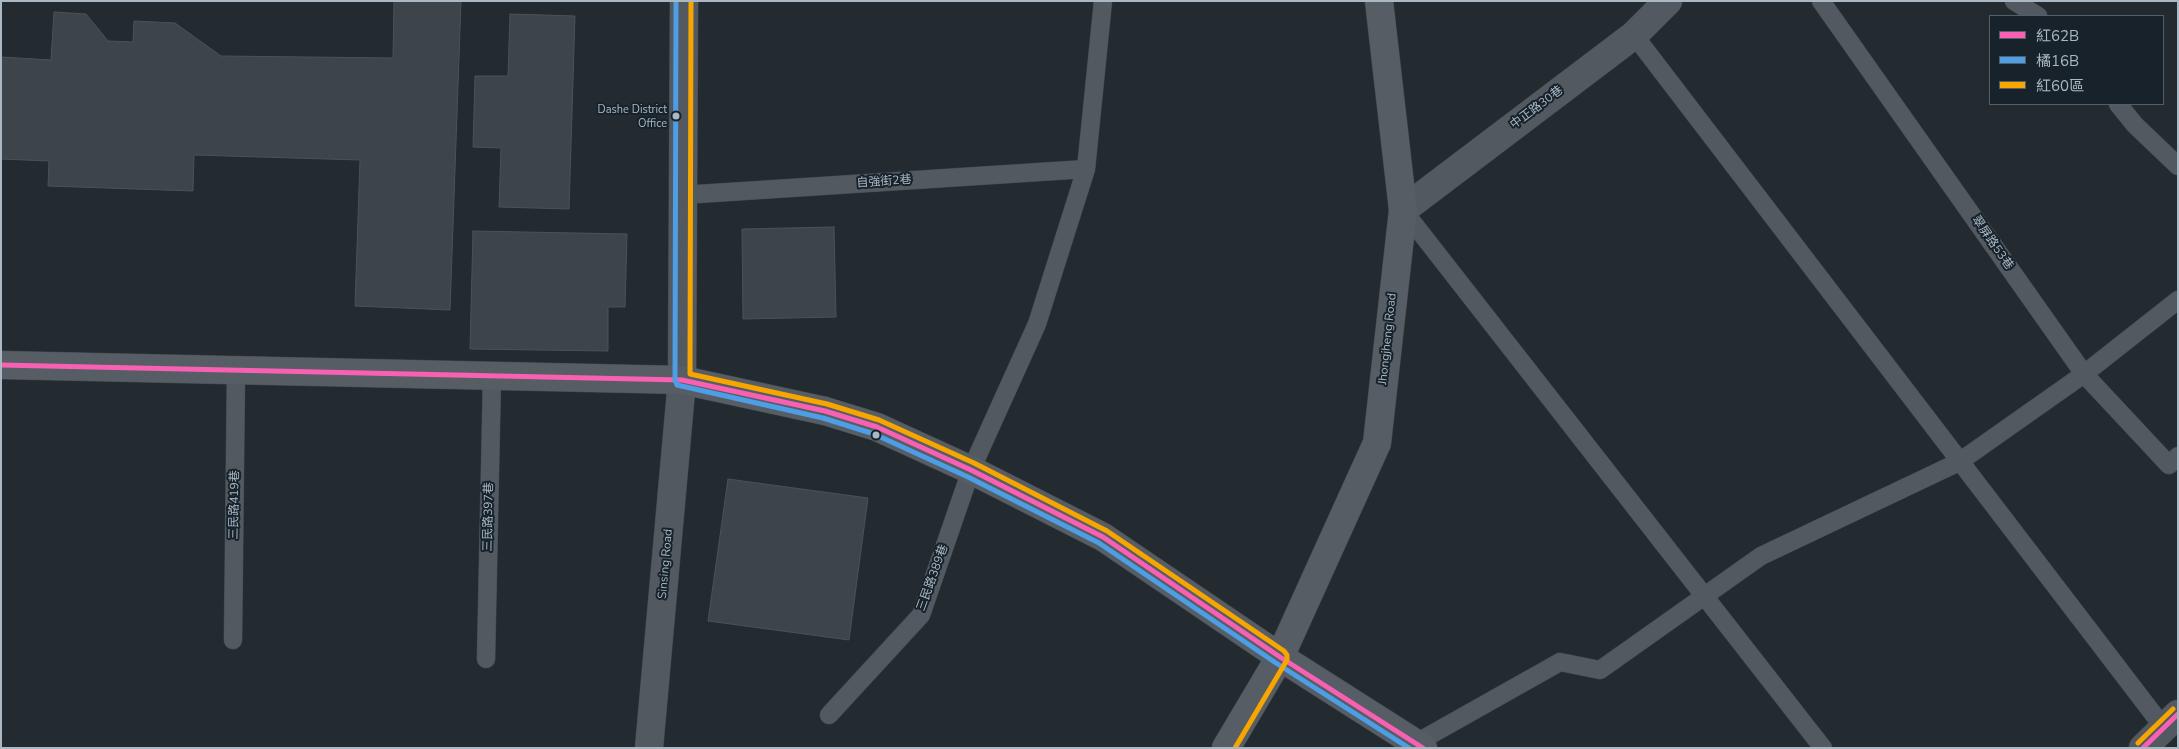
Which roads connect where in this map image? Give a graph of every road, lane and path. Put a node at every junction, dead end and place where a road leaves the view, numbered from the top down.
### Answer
1 (684, 1) edge
2 (1103, 1) edge
3 (1379, 1) edge
4 (1668, 1) edge
5 (1821, 1) edge
6 (2014, 1) edge
7 (2036, 15) edge
8 (1634, 35) junction
9 (2119, 105) edge
10 (2178, 166) edge
11 (1086, 169) junction
12 (682, 195) junction
13 (1402, 210) junction
14 (2178, 300) edge
15 (1, 365) edge
16 (236, 371) junction
17 (2084, 374) junction
18 (492, 376) junction
19 (682, 380) junction
20 (2178, 456) edge
21 (1959, 462) junction
22 (971, 470) junction
23 (1703, 597) junction
24 (233, 640) dead end
25 (1280, 657) junction
26 (486, 659) dead end
27 (829, 715) dead end
28 (2171, 721) edge
29 (1420, 745) edge
30 (649, 748) edge
31 (1226, 748) edge
32 (1823, 748) edge
33 (2143, 748) edge

1 - 12 street, Sinsing Road
2 - 11 lane
3 - 13 street, Jhongjheng Road
4 - 8 street, 中正路30巷
5 - 17 lane, 翠屏路53巷
6 - 7 lane
8 - 13 street, 中正路30巷
8 - 21 lane
9 - 10 lane
11 - 12 lane, 自強街2巷
11 - 22 lane
12 - 19 street, Sinsing Road
13 - 23 lane
13 - 25 street, Jhongjheng Road
14 - 17 lane
15 - 16 street
16 - 18 street
16 - 24 lane, 三民路419巷
17 - 20 lane, 翠屏路53巷
17 - 21 lane
18 - 19 street
18 - 26 lane, 三民路397巷
19 - 22 street
19 - 30 street, Sinsing Road
21 - 23 lane
21 - 28 lane
22 - 25 street
22 - 27 lane, 三民路389巷
23 - 29 lane
23 - 32 lane
25 - 29 street
25 - 31 street, Jhongjheng Road
28 - 33 street

